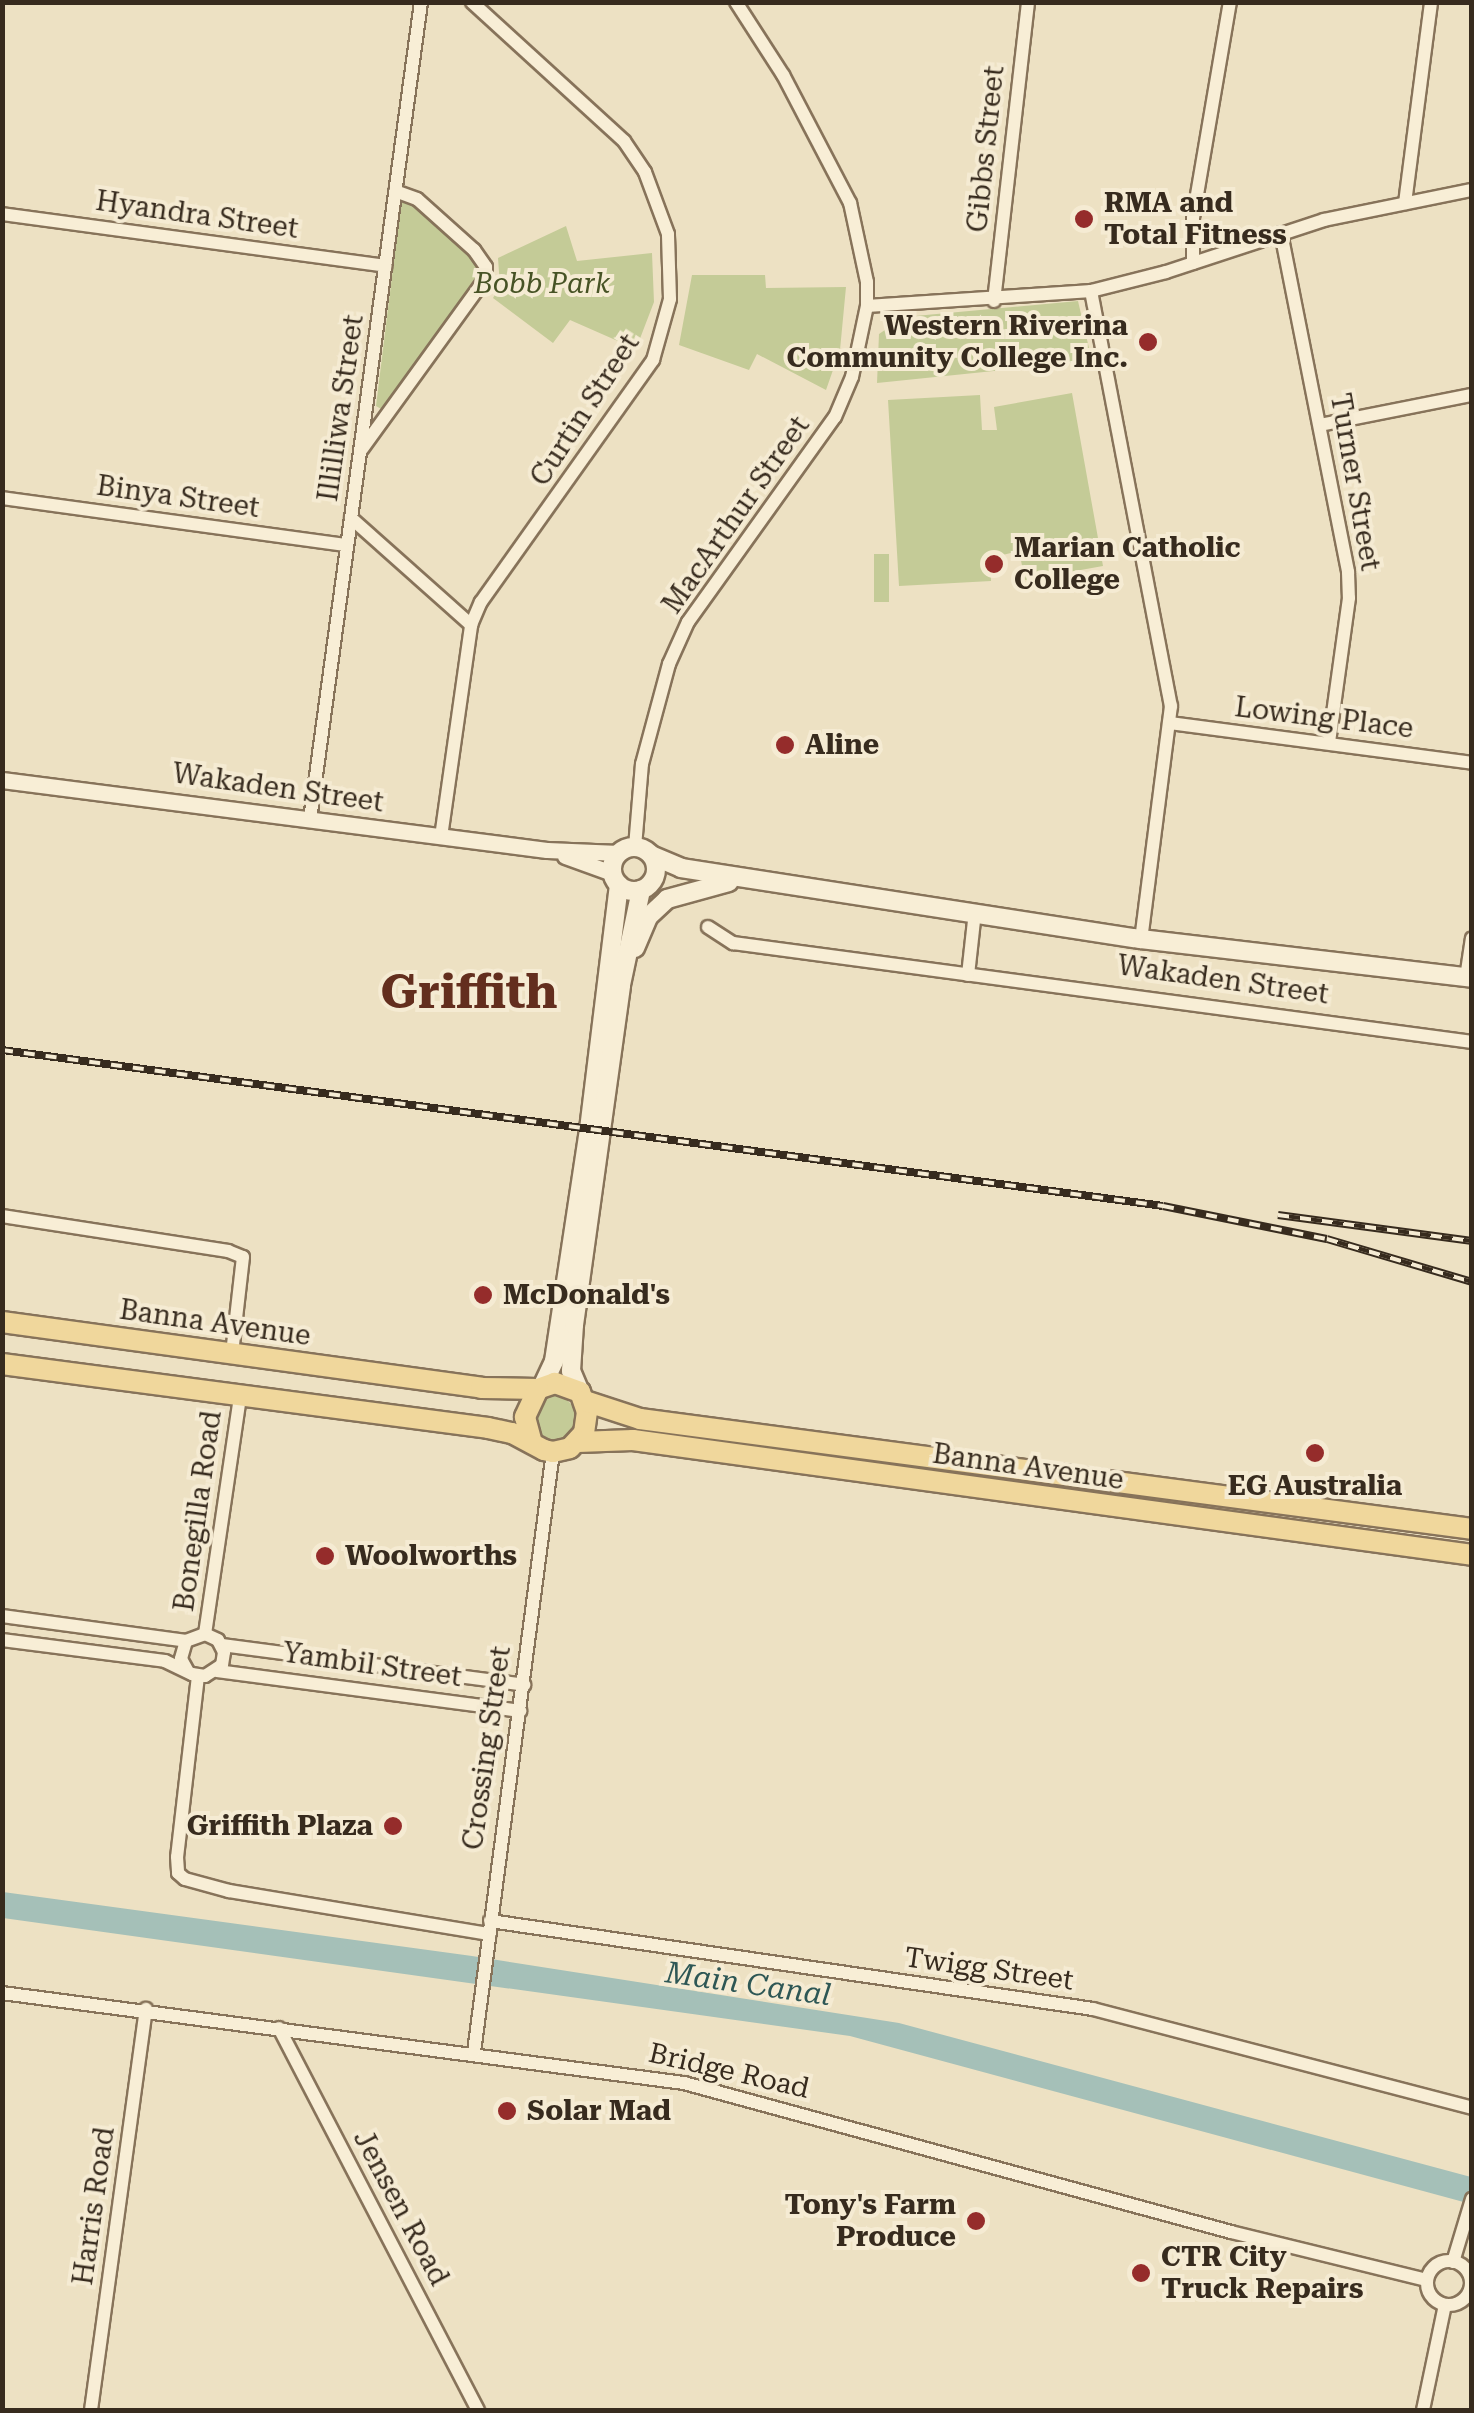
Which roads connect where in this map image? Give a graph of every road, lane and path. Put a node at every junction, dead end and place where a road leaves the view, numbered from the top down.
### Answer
1 (421, 2) edge
2 (472, 2) edge
3 (736, 2) edge
4 (1028, 2) edge
5 (1230, 2) edge
6 (1431, 2) edge
7 (1472, 190) edge
8 (395, 192) junction
9 (1405, 203) junction
10 (2, 214) edge
11 (1281, 233) junction
12 (1193, 263) junction
13 (385, 266) junction
14 (1091, 291) junction
15 (994, 300) junction
16 (867, 306) junction
17 (1472, 395) edge
18 (1320, 425) junction
19 (361, 450) junction
20 (2, 498) edge
21 (351, 518) junction
22 (347, 545) junction
23 (471, 625) junction
24 (1170, 723) junction
25 (1329, 742) junction
26 (1472, 763) edge
27 (2, 780) edge
28 (310, 820) junction
29 (441, 838) junction
30 (547, 850) junction
31 (635, 852) junction
32 (616, 879) junction
33 (729, 882) junction
34 (770, 883) junction
35 (645, 888) junction
36 (976, 912) junction
37 (708, 927) dead end
38 (1472, 938) edge
39 (1141, 939) junction
40 (968, 975) junction
41 (1469, 978) edge
42 (621, 985) junction
43 (1472, 1042) edge
44 (2, 1216) edge
45 (2, 1322) edge
46 (232, 1353) junction
47 (2, 1364) edge
48 (540, 1388) junction
49 (240, 1396) junction
50 (582, 1397) junction
51 (578, 1442) junction
52 (532, 1443) junction
53 (552, 1452) junction
54 (1472, 1529) edge
55 (1472, 1554) edge
56 (2, 1616) edge
57 (206, 1634) junction
58 (2, 1640) edge
59 (186, 1641) junction
60 (222, 1645) junction
61 (217, 1670) junction
62 (193, 1673) junction
63 (524, 1685) junction
64 (520, 1711) junction
65 (490, 1928) junction
66 (2, 1993) edge
67 (146, 2009) junction
68 (279, 2028) junction
69 (474, 2052) junction
70 (1472, 2108) edge
71 (1471, 2201) edge
72 (1453, 2262) junction
73 (1427, 2280) junction
74 (1471, 2287) edge
75 (1444, 2305) junction
76 (91, 2410) edge
77 (478, 2410) edge
78 (1423, 2410) edge

1 - 8 street, Illilliwa Street
2 - 23 street, Curtin Street
3 - 16 street, MacArthur Street
4 - 15 street, Gibbs Street
5 - 12 street
6 - 9 street
7 - 9 street
8 - 13 street, Illilliwa Street
8 - 19 street
9 - 11 street
10 - 13 street, Hyandra Street
11 - 12 street
11 - 18 street, Turner Street
12 - 14 street
13 - 19 street, Illilliwa Street
14 - 15 street
14 - 24 street
15 - 16 street
16 - 31 street, MacArthur Street
17 - 18 street
18 - 25 street, Turner Street
19 - 21 street, Illilliwa Street
20 - 22 street, Binya Street
21 - 22 street, Illilliwa Street
21 - 23 street
22 - 28 street, Illilliwa Street
23 - 29 street, Curtin Street
24 - 25 street, Lowing Place
24 - 39 street
25 - 26 street, Lowing Place
27 - 28 street, Wakaden Street
28 - 29 street, Wakaden Street
29 - 30 street, Wakaden Street
30 - 31 street, Wakaden Street
30 - 32 street, Wakaden Street
31 - 32 main road
31 - 34 main road, Wakaden Street
31 - 35 main road
32 - 35 main road, Wakaden Street
32 - 48 main road
33 - 34 main road, Wakaden Street
33 - 35 main road, Wakaden Street
33 - 42 main road
34 - 36 main road, Wakaden Street
35 - 42 main road
36 - 39 main road, Wakaden Street
36 - 40 street
37 - 40 street, Wakaden Street
38 - 41 street
39 - 41 main road, Wakaden Street
40 - 43 street, Wakaden Street
42 - 50 main road
44 - 46 street
45 - 46 main road, Banna Avenue
46 - 48 main road, Banna Avenue
47 - 49 main road
48 - 50 main road
48 - 52 main road
49 - 52 main road
49 - 57 street, Bonegilla Road
50 - 51 main road
50 - 54 main road, Banna Avenue
51 - 53 main road
51 - 55 main road, Banna Avenue
52 - 53 main road
53 - 63 street, Crossing Street
56 - 59 street
57 - 59 street
57 - 60 street
58 - 62 street
59 - 62 street
60 - 61 street
60 - 63 street, Yambil Street
61 - 62 street
61 - 64 street, Yambil Street
62 - 65 street, Twigg Street
63 - 64 street, Crossing Street
64 - 65 street, Crossing Street
65 - 69 street, Crossing Street
65 - 70 street, Twigg Street
66 - 67 street, Bridge Road
67 - 68 street, Bridge Road
67 - 76 street, Harris Road
68 - 69 street, Bridge Road
68 - 77 street, Jensen Road
69 - 73 street, Bridge Road
71 - 72 street
72 - 73 street
72 - 74 street
73 - 75 street
74 - 75 street
75 - 78 street

